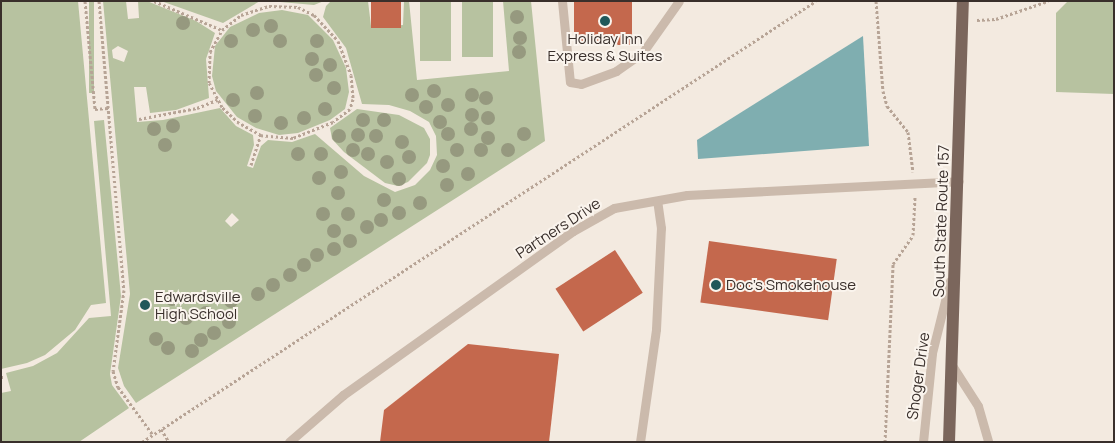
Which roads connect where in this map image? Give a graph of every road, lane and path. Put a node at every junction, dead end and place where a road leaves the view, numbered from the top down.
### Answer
1 (85, 1) edge
2 (99, 1) edge
3 (154, 1) edge
4 (562, 1) edge
5 (679, 1) edge
6 (816, 1) edge
7 (876, 1) edge
8 (963, 1) edge
9 (1048, 1) edge
10 (963, 21) junction
11 (222, 30) junction
12 (217, 100) junction
13 (108, 108) junction
14 (139, 119) dead end
15 (261, 135) junction
16 (251, 165) dead end
17 (958, 180) junction
18 (914, 182) junction
19 (657, 200) junction
20 (956, 257) junction
21 (953, 367) junction
22 (161, 429) junction
23 (153, 435) junction
24 (142, 442) edge
25 (169, 442) edge
26 (288, 442) edge
27 (640, 442) edge
28 (885, 442) edge
29 (923, 442) edge
30 (949, 442) edge
31 (988, 442) edge

1 - 13 path
2 - 13 path
3 - 11 path
4 - 5 lane
6 - 22 path
7 - 18 path
8 - 10 main road, South State Route 157
9 - 10 path
10 - 17 main road, South State Route 157
11 - 12 path
11 - 15 path
12 - 14 path
12 - 15 path
13 - 23 path
15 - 16 path
17 - 18 lane, Partners Drive
17 - 20 main road, South State Route 157
18 - 19 lane, Partners Drive
18 - 28 path
19 - 26 lane, Partners Drive
19 - 27 lane
20 - 21 main road, South State Route 157
20 - 29 lane, Shoger Drive
21 - 30 main road, South State Route 157
21 - 31 lane
22 - 23 path
22 - 25 path
23 - 24 path

